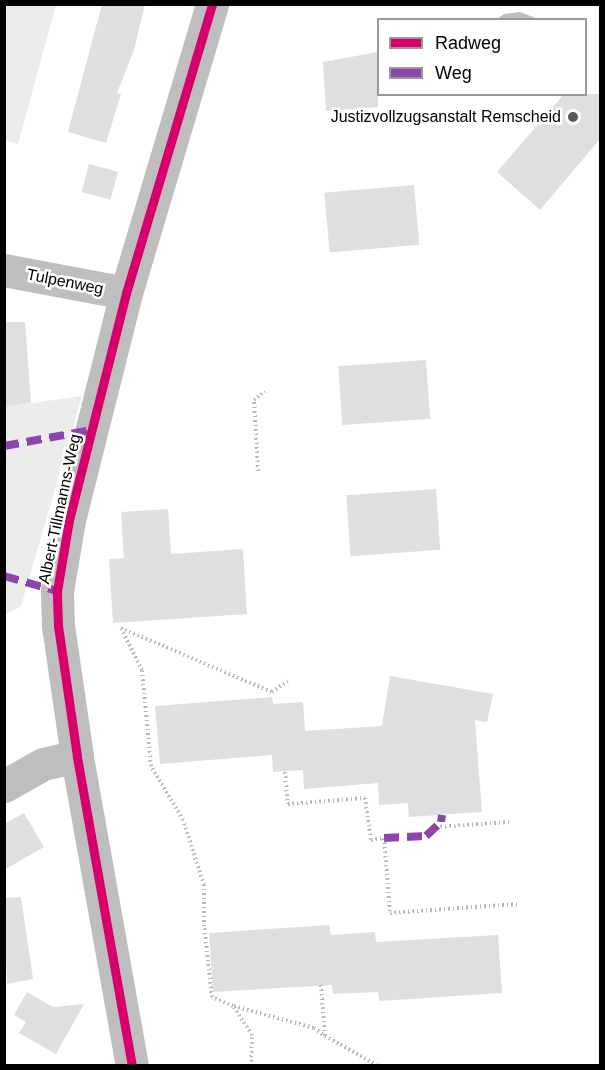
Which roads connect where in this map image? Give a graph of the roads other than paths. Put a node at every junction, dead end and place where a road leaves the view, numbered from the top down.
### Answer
1 (212, 4) edge
2 (4, 270) edge
3 (126, 293) junction
4 (76, 756) junction
5 (4, 786) edge
6 (132, 1065) edge

1 - 3 street, Albert-Tillmanns-Weg
2 - 3 street, Tulpenweg
3 - 4 street, Albert-Tillmanns-Weg
4 - 5 street
4 - 6 street, Albert-Tillmanns-Weg

